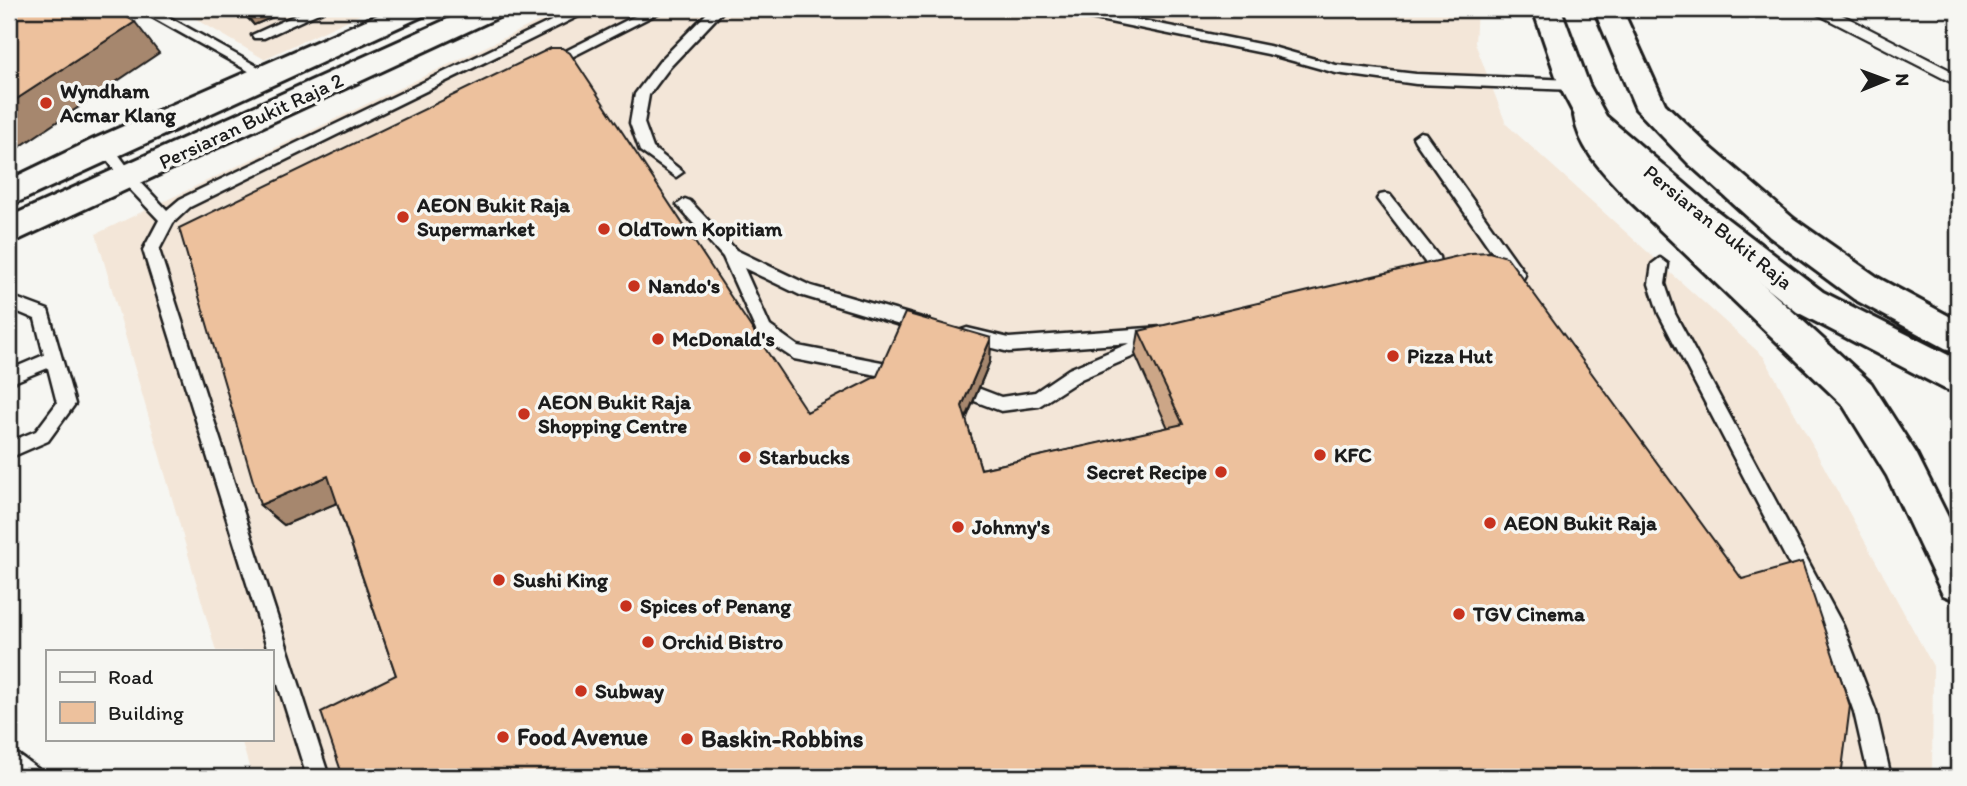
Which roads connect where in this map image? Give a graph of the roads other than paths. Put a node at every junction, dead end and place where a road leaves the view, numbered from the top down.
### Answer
1 (145, 9) edge
2 (320, 9) edge
3 (415, 9) edge
4 (492, 9) edge
5 (659, 9) edge
6 (718, 9) edge
7 (1065, 9) edge
8 (1547, 9) edge
9 (1608, 9) edge
10 (574, 11) edge
11 (260, 35) dead end
12 (537, 69) edge
13 (265, 75) junction
14 (1582, 100) junction
15 (1420, 137) dead end
16 (105, 147) junction
17 (677, 172) dead end
18 (128, 177) junction
19 (9, 194) edge
20 (1385, 199) dead end
21 (685, 205) dead end
22 (167, 219) junction
23 (9, 231) edge
24 (730, 254) junction
25 (1660, 264) dead end
26 (1406, 279) edge
27 (1525, 285) edge
28 (9, 307) edge
29 (1958, 338) edge
30 (53, 359) junction
31 (892, 371) edge
32 (9, 377) edge
33 (1958, 378) edge
34 (975, 394) edge
35 (9, 450) edge
36 (1958, 580) edge
37 (9, 759) edge
38 (30, 777) edge
39 (318, 777) edge
40 (1880, 777) edge

1 - 13 lane
2 - 11 lane
3 - 13 main road, Persiaran Bukit Raja 2
4 - 18 main road, Persiaran Bukit Raja 2
5 - 12 lane
6 - 17 lane
7 - 14 lane
8 - 14 main road, Persiaran Bukit Raja
9 - 29 main road, Persiaran Bukit Raja
10 - 22 lane
13 - 16 main road, Persiaran Bukit Raja 2
14 - 33 main road, Persiaran Bukit Raja
14 - 36 main road
15 - 27 lane
16 - 18 lane
16 - 19 main road, Persiaran Bukit Raja 2
18 - 22 lane
18 - 23 main road, Persiaran Bukit Raja 2
20 - 26 lane
21 - 24 lane
22 - 39 lane
24 - 31 lane
24 - 34 lane
25 - 40 lane
28 - 30 lane
30 - 32 lane
30 - 35 lane
37 - 38 lane

